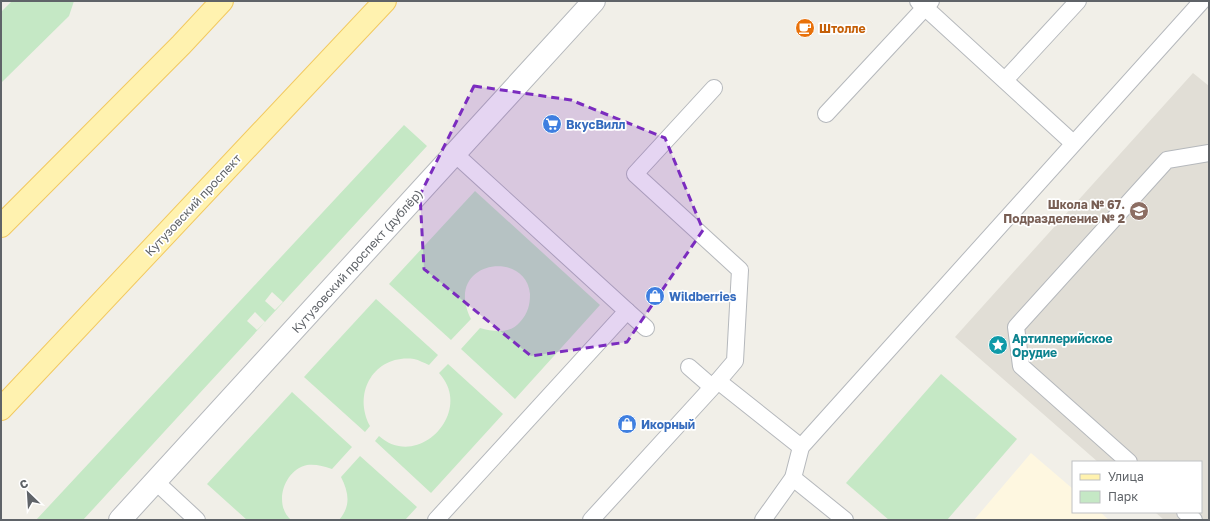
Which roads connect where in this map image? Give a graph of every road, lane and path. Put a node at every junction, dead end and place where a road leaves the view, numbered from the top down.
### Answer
1 (222, 1) edge
2 (385, 1) edge
3 (594, 1) edge
4 (1078, 1) edge
5 (1198, 2) edge
6 (925, 3) edge
7 (1005, 80) junction
8 (714, 88) dead end
9 (826, 114) dead end
10 (1073, 143) junction
11 (1209, 153) edge
12 (454, 154) junction
13 (1, 226) edge
14 (627, 311) junction
15 (646, 328) dead end
16 (689, 367) dead end
17 (715, 384) junction
18 (1, 409) edge
19 (801, 447) junction
20 (1128, 461) edge
21 (793, 478) junction
22 (155, 482) junction
23 (1186, 513) edge
24 (120, 520) edge
25 (197, 520) edge
26 (436, 520) edge
27 (591, 520) edge
28 (763, 520) edge
29 (845, 520) edge
30 (1194, 520) edge

1 - 13 main road
2 - 18 main road, Кутузовский проспект
3 - 12 street, Кутузовский проспект (дублёр)
4 - 7 lane
5 - 10 lane
6 - 7 lane
6 - 9 lane
7 - 10 lane
8 - 17 lane
10 - 19 lane
11 - 20 lane
12 - 14 lane
12 - 22 street, Кутузовский проспект (дублёр)
14 - 15 lane
14 - 26 lane
16 - 17 lane
17 - 19 lane
17 - 27 lane
19 - 21 lane
21 - 28 lane
21 - 29 lane
22 - 24 street, Кутузовский проспект (дублёр)
22 - 25 lane
23 - 30 lane

